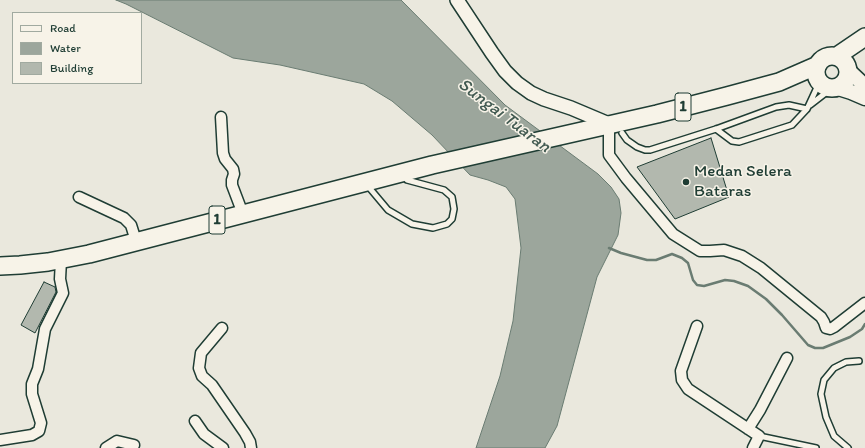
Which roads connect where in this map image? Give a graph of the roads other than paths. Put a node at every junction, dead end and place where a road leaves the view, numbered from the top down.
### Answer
1 (457, 0) edge
2 (865, 37) edge
3 (865, 41) edge
4 (844, 64) junction
5 (825, 80) junction
6 (865, 86) edge
7 (865, 98) edge
8 (808, 107) junction
9 (221, 117) dead end
10 (615, 129) junction
11 (716, 129) junction
12 (403, 173) junction
13 (365, 183) junction
14 (79, 196) dead end
15 (243, 214) junction
16 (136, 241) junction
17 (61, 260) junction
18 (0, 266) edge
19 (865, 303) edge
20 (697, 326) dead end
21 (222, 328) dead end
22 (787, 358) dead end
23 (859, 360) dead end
24 (195, 420) dead end
25 (748, 428) junction
26 (759, 436) junction
27 (0, 440) edge
28 (134, 445) dead end
29 (106, 448) edge
30 (223, 448) edge
31 (251, 448) edge
32 (753, 448) edge
33 (816, 448) edge
34 (848, 448) edge

1 - 10 street
2 - 4 highway, 1
3 - 4 highway, 1
4 - 5 highway, 1
4 - 5 highway, 1
4 - 6 main road
5 - 7 main road
5 - 8 lane
5 - 8 lane
5 - 10 highway, 1
8 - 11 lane
8 - 11 lane
9 - 15 street
10 - 11 lane
10 - 12 highway, 1
10 - 19 street
12 - 13 highway, 1
12 - 13 lane
13 - 15 highway, 1
14 - 16 street
15 - 16 highway, 1
16 - 17 highway, 1
17 - 18 highway, 1
17 - 27 street
20 - 25 street
21 - 31 street
22 - 25 street
23 - 34 lane
24 - 30 street
25 - 26 street
26 - 32 street
26 - 33 lane
28 - 29 street

